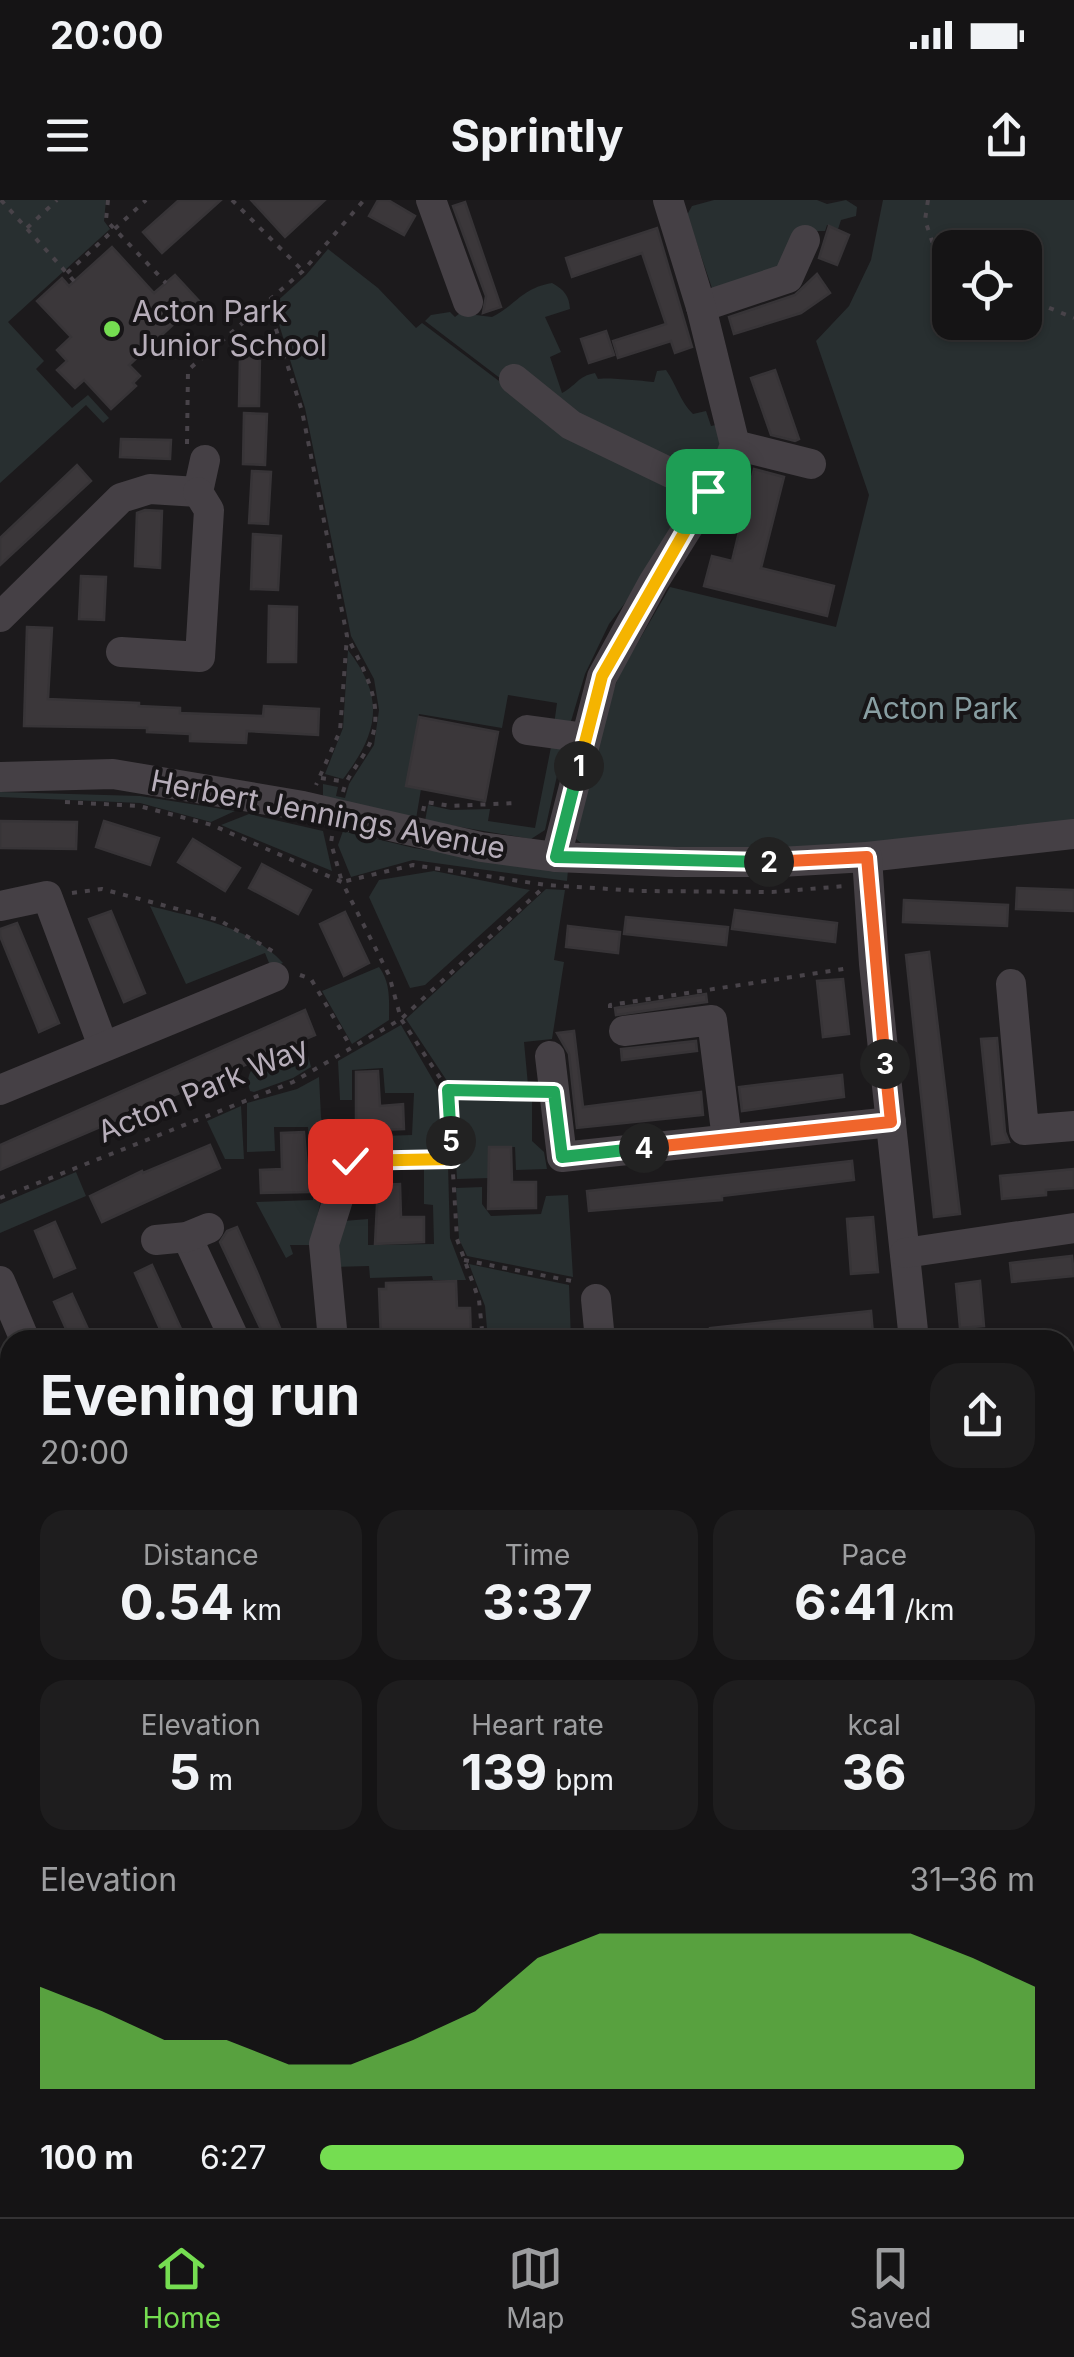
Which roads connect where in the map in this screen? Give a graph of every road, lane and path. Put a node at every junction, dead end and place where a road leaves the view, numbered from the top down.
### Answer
1 (1, 200) edge
2 (58, 200) edge
3 (108, 200) edge
4 (146, 200) edge
5 (232, 200) edge
6 (364, 200) edge
7 (431, 200) edge
8 (668, 200) edge
9 (928, 200) edge
10 (27, 228) junction
11 (114, 229) junction
12 (932, 239) edge
13 (805, 240) dead end
14 (303, 271) junction
15 (67, 273) junction
16 (74, 281) dead end
17 (166, 283) dead end
18 (468, 302) dead end
19 (268, 304) junction
20 (1042, 305) edge
21 (701, 307) junction
22 (1074, 318) edge
23 (514, 379) dead end
24 (735, 445) junction
25 (205, 460) dead end
26 (811, 464) dead end
27 (708, 491) junction
28 (198, 492) junction
29 (0, 617) edge
30 (347, 636) junction
31 (122, 652) dead end
32 (527, 730) dead end
33 (586, 738) junction
34 (0, 777) edge
35 (320, 778) junction
36 (62, 802) dead end
37 (425, 802) dead end
38 (515, 803) dead end
39 (302, 806) junction
40 (1074, 834) edge
41 (331, 843) dead end
42 (867, 857) junction
43 (551, 871) junction
44 (342, 882) junction
45 (47, 896) junction
46 (0, 906) edge
47 (874, 964) junction
48 (282, 974) junction
49 (1011, 984) dead end
50 (402, 1018) junction
51 (624, 1031) joint
52 (104, 1046) junction
53 (351, 1048) junction
54 (550, 1056) dead end
55 (0, 1090) edge
56 (448, 1090) junction
57 (554, 1092) junction
58 (891, 1122) junction
59 (1074, 1126) edge
60 (727, 1138) junction
61 (452, 1159) junction
62 (350, 1161) joint
63 (0, 1198) edge
64 (1074, 1228) edge
65 (156, 1240) dead end
66 (905, 1253) junction
67 (464, 1260) junction
68 (0, 1281) edge
69 (596, 1299) joint
70 (21, 1330) edge
71 (232, 1330) edge
72 (332, 1330) edge
73 (482, 1330) edge
74 (599, 1330) edge
75 (913, 1330) edge

1 - 10 path
2 - 10 path
3 - 11 path
4 - 11 path
5 - 14 path
6 - 14 path
7 - 18 street
8 - 21 street
9 - 12 path
10 - 15 path
11 - 15 path
11 - 17 path
13 - 21 street
14 - 19 path
15 - 16 path
19 - 28 path
19 - 30 path
20 - 22 path
21 - 24 street
23 - 27 street
24 - 26 street
24 - 27 street
25 - 28 street
27 - 33 street
28 - 29 street
28 - 31 street
30 - 35 path
30 - 35 path
32 - 33 street
33 - 43 street
34 - 39 street, Herbert Jennings Avenue
35 - 39 path
36 - 44 path
37 - 38 path
39 - 43 street, Herbert Jennings Avenue
40 - 42 street, Herbert Jennings Avenue
41 - 44 path
42 - 43 street, Herbert Jennings Avenue
42 - 47 street
43 - 44 path
43 - 50 path, Acton Park Way
44 - 50 path
45 - 46 street
45 - 48 path
45 - 52 street
47 - 51 path
47 - 58 street
48 - 52 street
48 - 53 path
49 - 59 street
50 - 53 path, Acton Park Way
50 - 56 path
51 - 60 street
52 - 55 street
53 - 63 path, Acton Park Way
54 - 57 street
56 - 57 path
56 - 61 path
57 - 60 street
58 - 60 street
58 - 66 street
61 - 62 path
61 - 67 path
62 - 72 street
64 - 66 street
65 - 71 street
66 - 75 street
67 - 69 path
67 - 73 path
68 - 70 street
69 - 74 street

